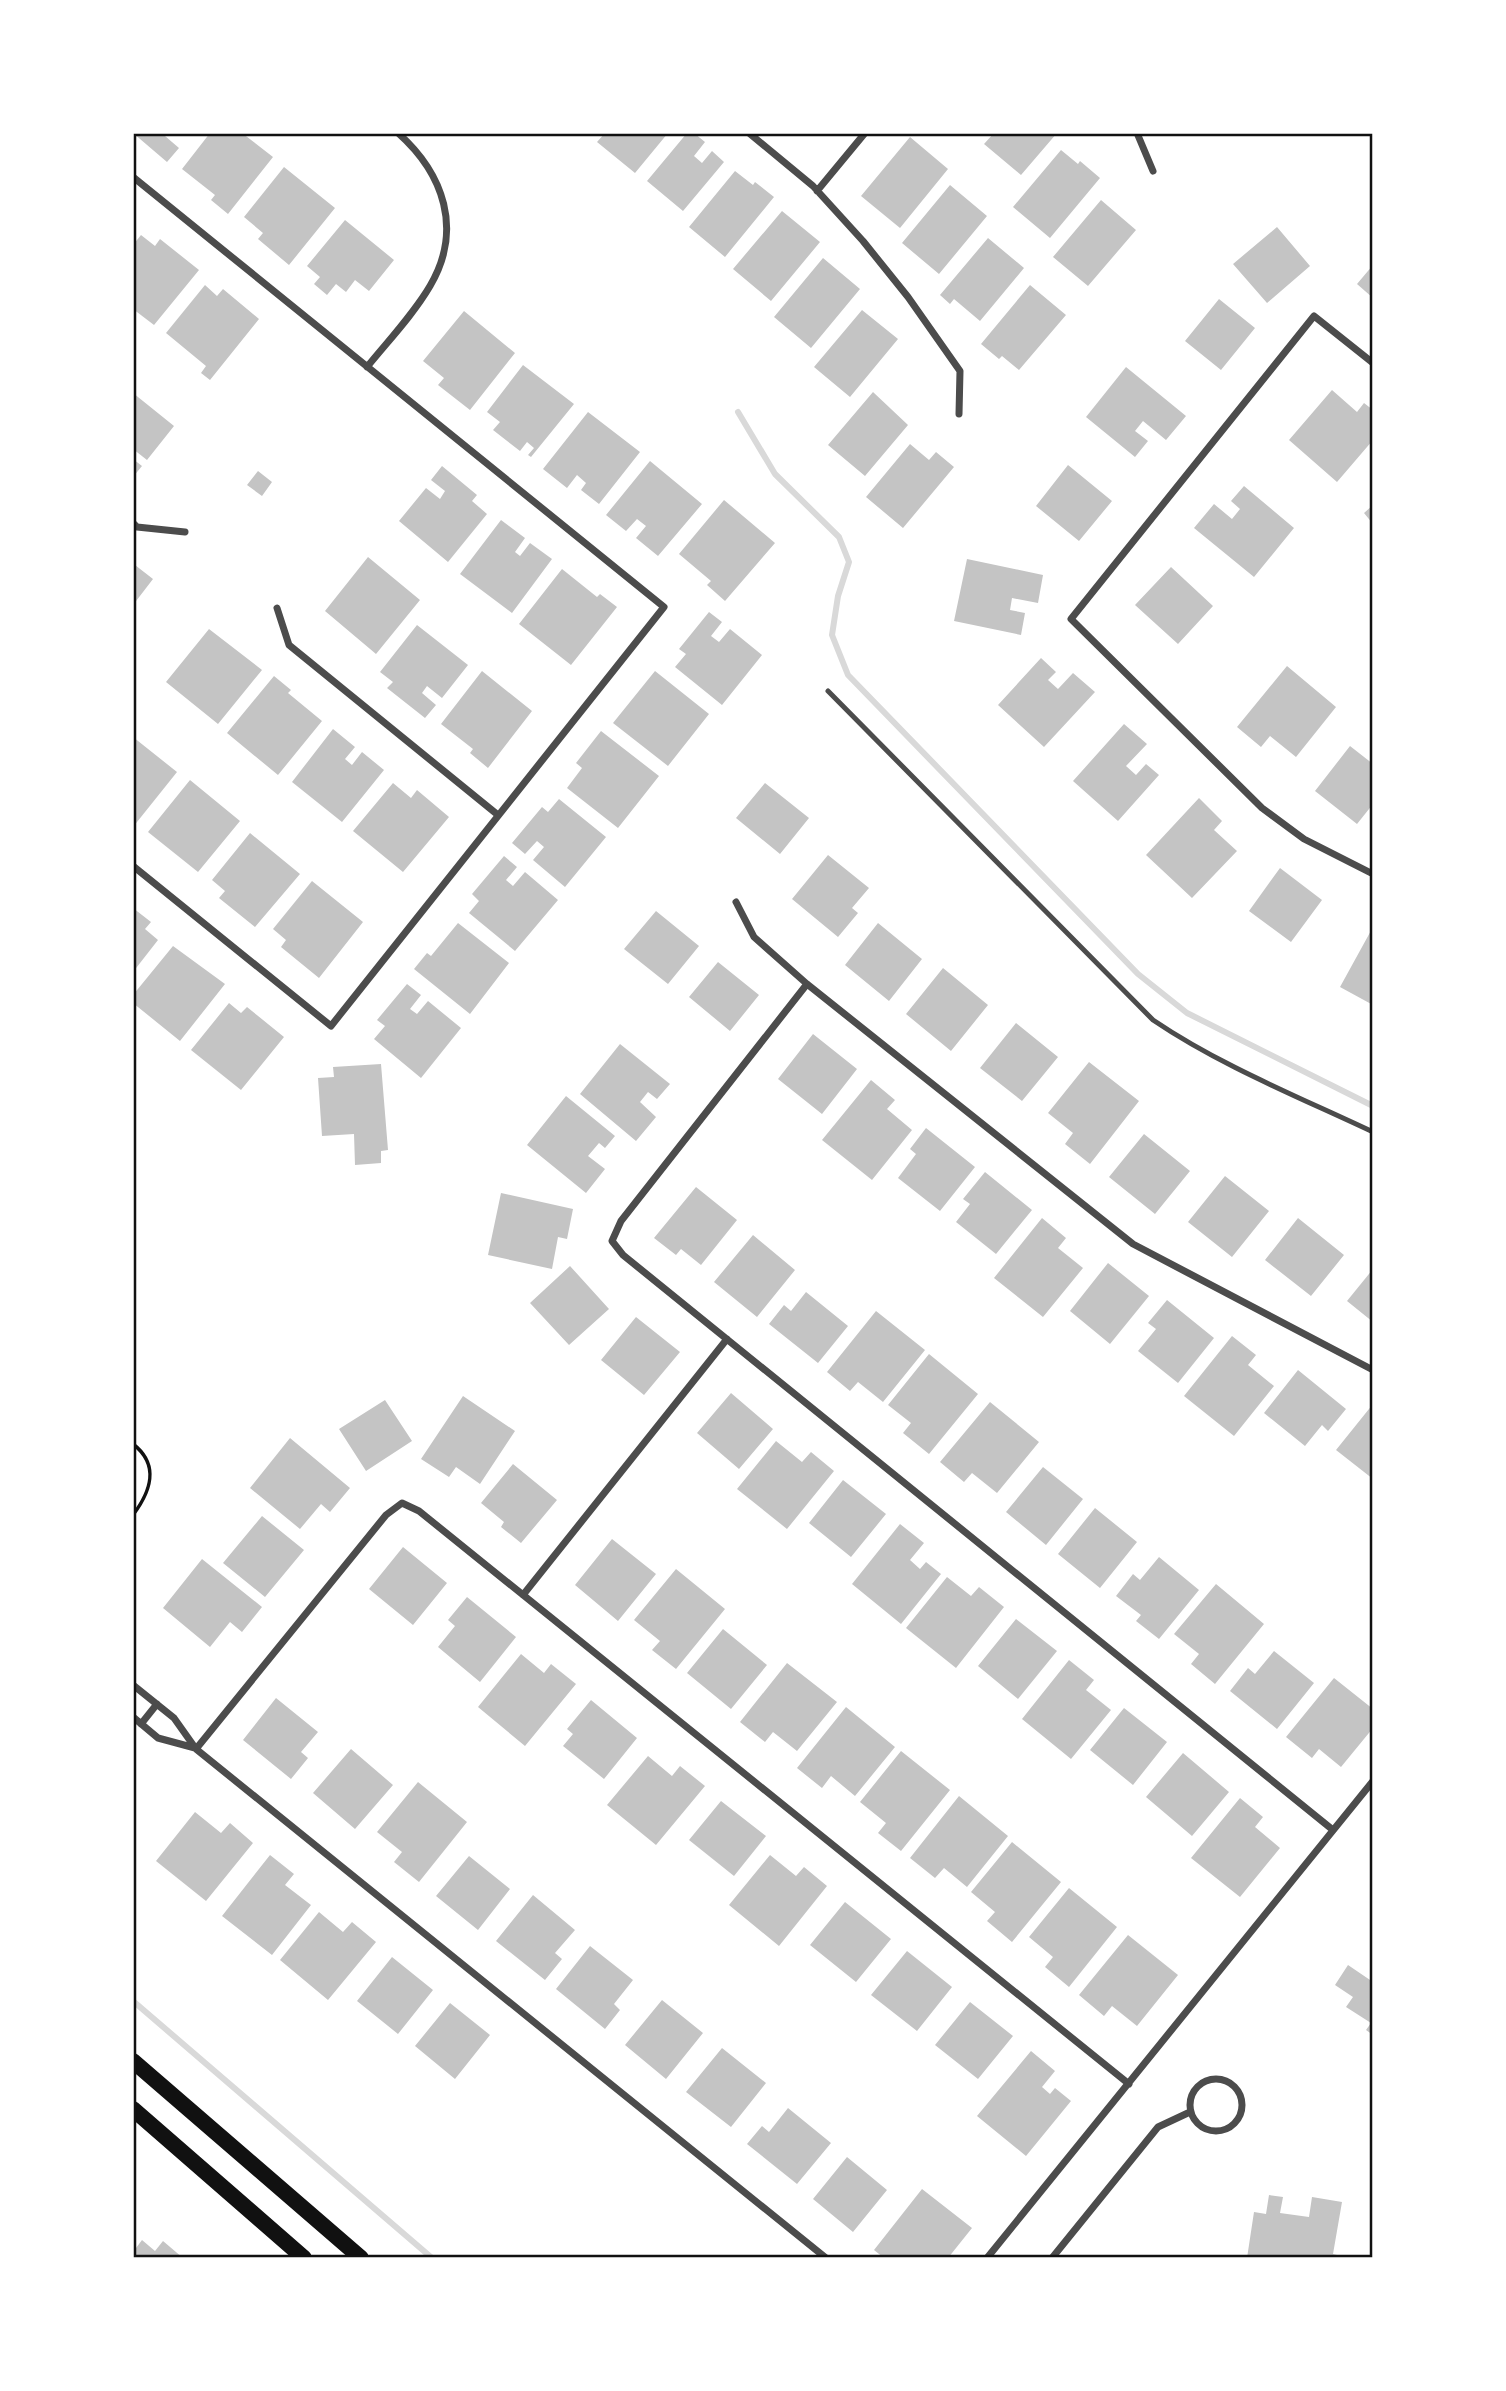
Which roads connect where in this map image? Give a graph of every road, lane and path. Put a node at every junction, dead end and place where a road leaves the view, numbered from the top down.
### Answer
1 (398, 133) edge
2 (749, 133) edge
3 (865, 133) edge
4 (1137, 133) edge
5 (1153, 171) dead end
6 (133, 177) edge
7 (817, 191) junction
8 (1373, 363) edge
9 (367, 367) junction
10 (960, 414) dead end
11 (133, 523) edge
12 (185, 532) dead end
13 (277, 608) dead end
14 (828, 691) dead end
15 (498, 815) junction
16 (133, 866) edge
17 (1373, 874) edge
18 (736, 902) dead end
19 (807, 984) junction
20 (1373, 1132) edge
21 (727, 1339) junction
22 (1373, 1370) edge
23 (133, 1444) edge
24 (133, 1515) edge
25 (523, 1595) junction
26 (133, 1685) edge
27 (157, 1704) junction
28 (133, 1717) edge
29 (141, 1724) junction
30 (196, 1749) junction
31 (1373, 1781) edge
32 (1333, 1830) junction
33 (133, 2061) edge
34 (1129, 2084) junction
35 (133, 2109) edge
36 (1190, 2112) junction
37 (304, 2258) edge
38 (361, 2258) edge
39 (826, 2258) edge
40 (987, 2258) edge
41 (1052, 2258) edge

1 - 9 street
2 - 7 street
3 - 7 street
4 - 5 street
6 - 9 street
7 - 10 street
8 - 17 street
9 - 15 street
11 - 12 street
13 - 15 street
14 - 20 lane
15 - 16 street
18 - 19 street
19 - 21 street
19 - 22 street
21 - 25 street
21 - 32 street
23 - 24 path
25 - 30 street
25 - 34 street
26 - 27 street
27 - 29 street
27 - 30 street
28 - 29 street
29 - 30 street
30 - 39 street
31 - 32 street
32 - 34 street
33 - 38 main road
34 - 40 street
35 - 37 main road
36 - 36 street
36 - 41 street

